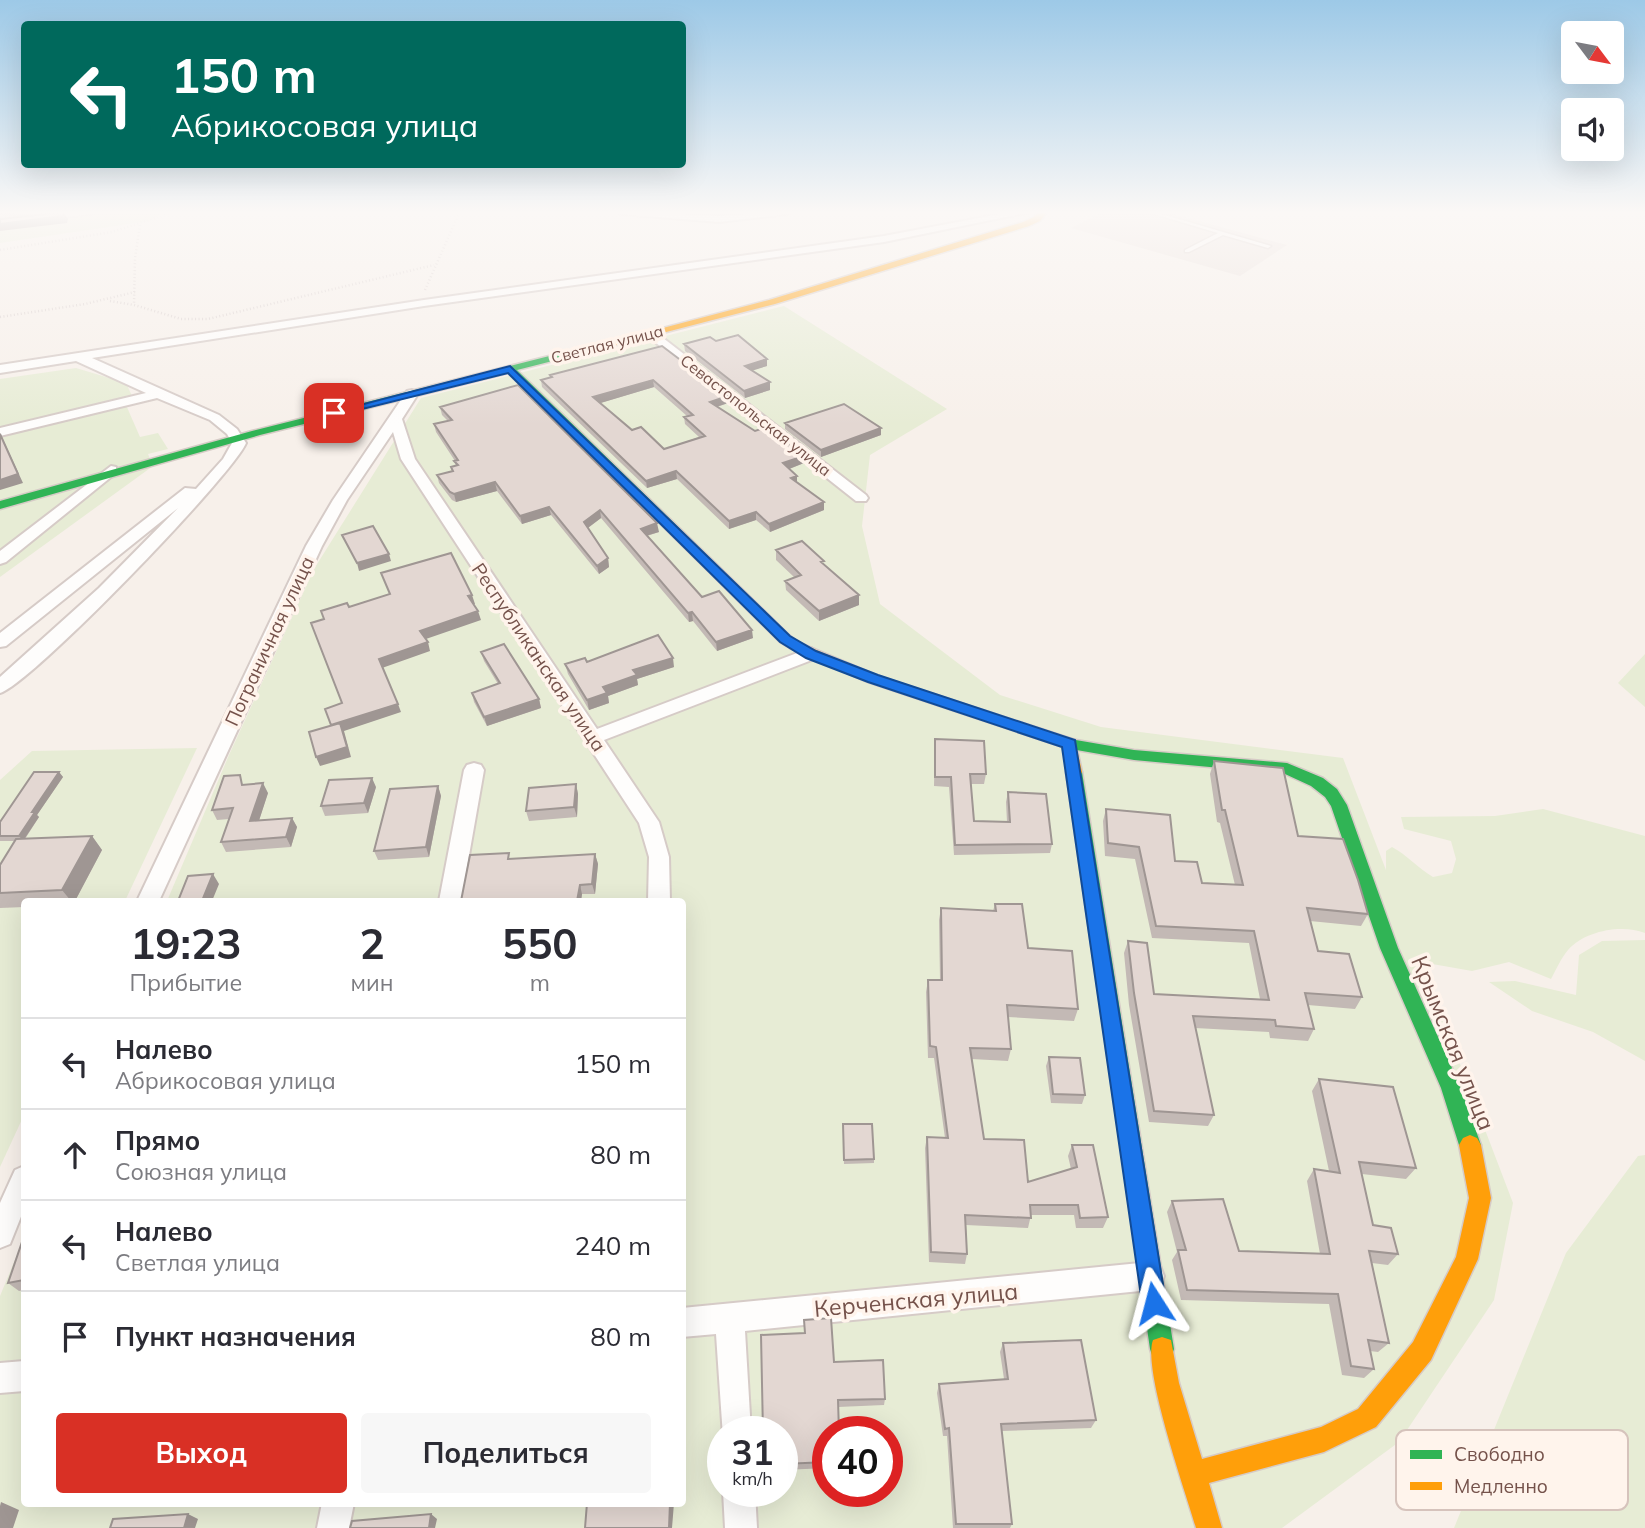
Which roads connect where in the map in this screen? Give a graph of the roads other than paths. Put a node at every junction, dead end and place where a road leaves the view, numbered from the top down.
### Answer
1 (573, 282) edge
2 (837, 282) edge
3 (650, 333) junction
4 (76, 357) junction
5 (0, 369) edge
6 (510, 369) junction
7 (158, 394) junction
8 (412, 394) junction
9 (396, 420) junction
10 (268, 430) junction
11 (0, 432) edge
12 (237, 438) junction
13 (231, 458) junction
14 (111, 470) junction
15 (862, 498) dead end
16 (0, 505) edge
17 (0, 559) edge
18 (0, 642) edge
19 (811, 654) junction
20 (0, 687) edge
21 (591, 738) junction
22 (1070, 744) junction
23 (474, 770) dead end
24 (149, 898) edge
25 (451, 898) edge
26 (659, 898) edge
27 (21, 1186) edge
28 (0, 1234) edge
29 (1150, 1276) junction
30 (730, 1319) junction
31 (686, 1323) edge
32 (21, 1376) edge
33 (0, 1378) edge
34 (735, 1416) edge
35 (1193, 1474) junction
36 (337, 1507) edge
37 (740, 1507) edge
38 (333, 1528) edge
39 (741, 1528) edge
40 (1209, 1528) edge

1 - 4 street
2 - 3 street, Светлая улица
3 - 6 street, Светлая улица
3 - 15 street, Севастопольская улица
4 - 5 street
4 - 7 street
6 - 8 street, Светлая улица
6 - 19 street, Крымская улица
7 - 11 street
7 - 12 street
8 - 9 street, Пограничная улица
8 - 10 street, Светлая улица
9 - 21 street, Республиканская улица
9 - 24 street, Пограничная улица
10 - 12 street, Светлая улица
10 - 13 street
12 - 13 street
12 - 14 street, Светлая улица
13 - 18 street
13 - 20 street
14 - 16 street, Светлая улица
14 - 17 street
19 - 21 street
19 - 22 street, Крымская улица
21 - 26 street, Республиканская улица
22 - 29 street
22 - 35 street, Крымская улица
23 - 25 street
27 - 28 street
29 - 30 street, Керченская улица
29 - 35 street
30 - 31 street, Керченская улица
30 - 34 street
32 - 33 street
35 - 40 street
36 - 38 street
37 - 39 street

